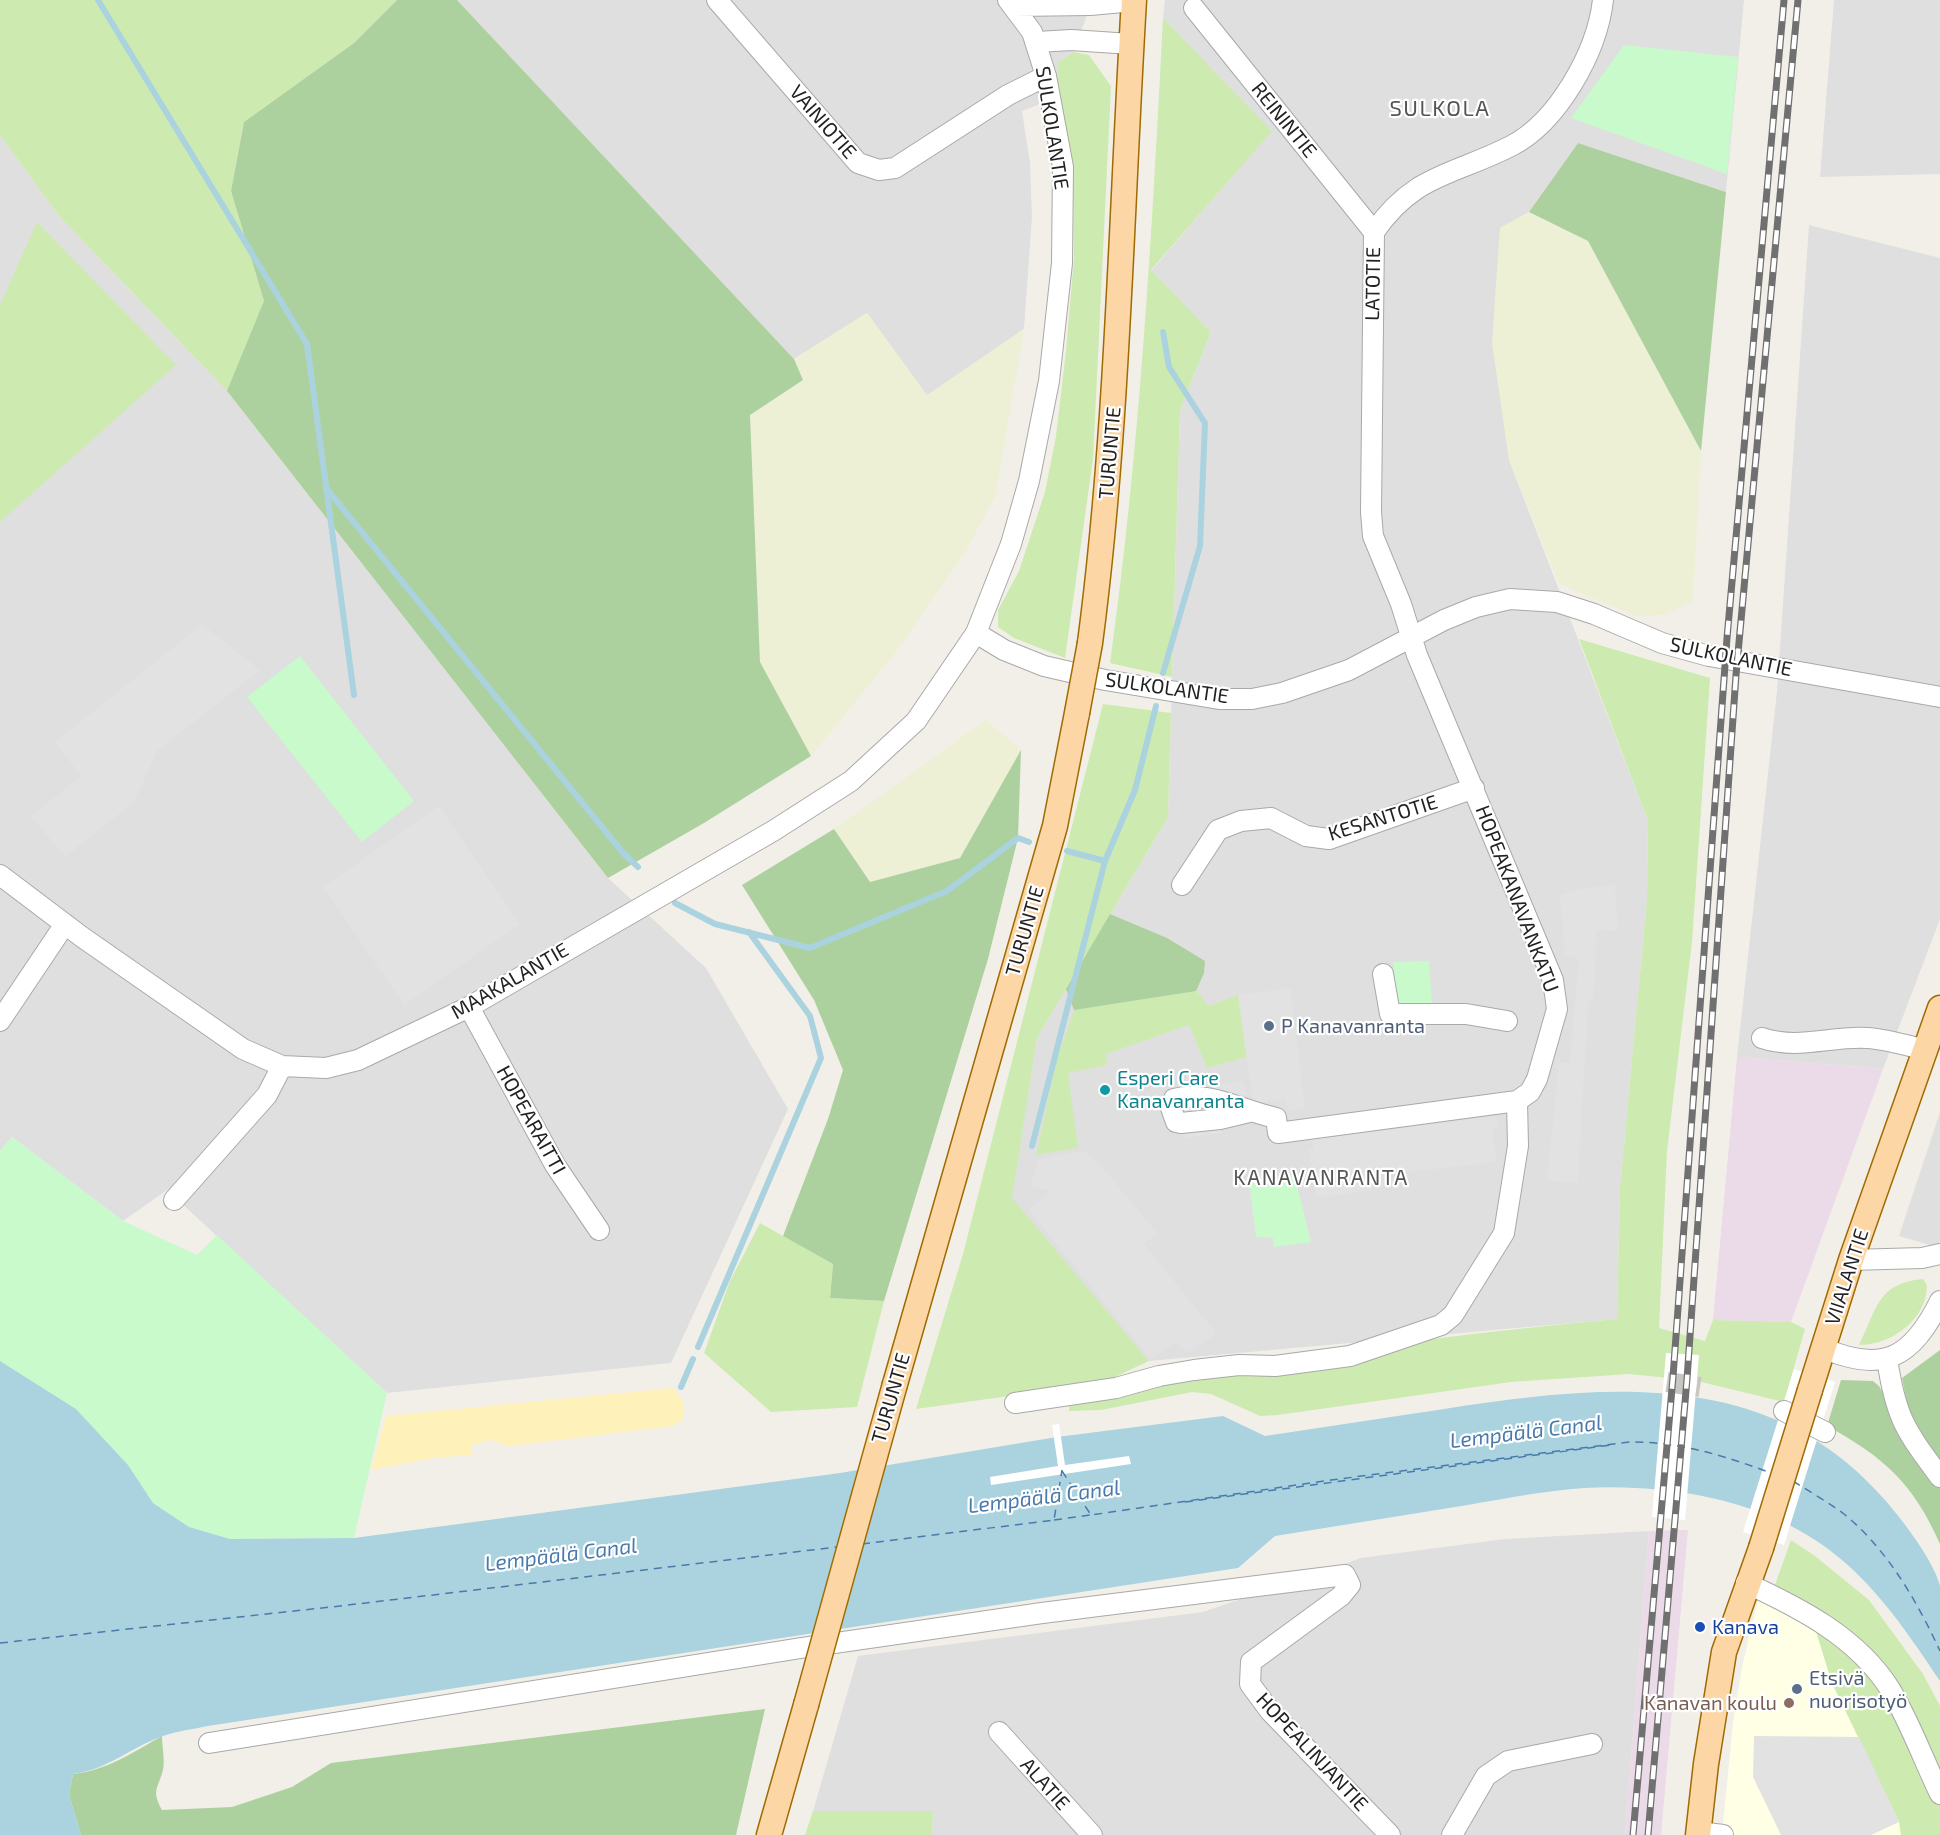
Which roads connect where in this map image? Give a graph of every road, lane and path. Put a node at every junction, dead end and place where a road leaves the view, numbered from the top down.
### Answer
1 (717, 0) edge
2 (1134, 0) edge
3 (1603, 0) edge
4 (1011, 3) edge
5 (1194, 8) dead end
6 (1037, 42) junction
7 (1131, 44) junction
8 (1046, 76) junction
9 (1374, 232) junction
10 (976, 633) junction
11 (1412, 637) junction
12 (1940, 697) edge
13 (1474, 788) junction
14 (0, 875) edge
15 (1182, 885) dead end
16 (65, 924) junction
17 (1383, 974) dead end
18 (469, 1007) junction
19 (1940, 1008) edge
20 (0, 1021) edge
21 (1507, 1021) dead end
22 (1762, 1038) dead end
23 (1925, 1050) junction
24 (282, 1066) junction
25 (1517, 1101) junction
26 (1249, 1112) dead end
27 (174, 1200) dead end
28 (599, 1230) dead end
29 (1940, 1254) edge
30 (1851, 1260) junction
31 (1940, 1301) edge
32 (1823, 1348) junction
33 (1887, 1359) junction
34 (1015, 1403) dead end
35 (1784, 1411) dead end
36 (1825, 1432) dead end
37 (1940, 1477) edge
38 (1746, 1583) junction
39 (999, 1732) dead end
40 (209, 1743) dead end
41 (1592, 1744) dead end
42 (1940, 1794) edge
43 (1699, 1833) edge
44 (769, 1835) edge
45 (1092, 1835) edge
46 (1390, 1835) edge
47 (1452, 1835) edge
48 (1723, 1835) edge

1 - 8 street, VAINIOTIE
2 - 4 street
2 - 7 main road, TURUNTIE
3 - 9 street, LATOTIE
4 - 6 street, SULKOLANTIE
5 - 9 street, REININTIE
6 - 7 street
6 - 8 street, SULKOLANTIE
7 - 44 main road, TURUNTIE, bridge
8 - 10 street, SULKOLANTIE
9 - 11 street, LATOTIE
10 - 11 street, SULKOLANTIE
10 - 18 street, MAAKALANTIE
11 - 12 street, SULKOLANTIE
11 - 13 street, HOPEAKANAVANKATU
13 - 15 street, KESANTOTIE
13 - 25 street, HOPEAKANAVANKATU
14 - 16 street, MAAKALANTIE
16 - 20 street
16 - 24 street, MAAKALANTIE
17 - 21 street
18 - 24 street, MAAKALANTIE
18 - 28 street, HOPEARAITTI
19 - 23 main road, VIIALANTIE
22 - 23 street
23 - 30 main road, VIIALANTIE
24 - 27 street
25 - 26 street
25 - 34 street
29 - 30 street
30 - 32 main road, VIIALANTIE
31 - 33 street
32 - 33 street
32 - 38 main road, VIIALANTIE, bridge
33 - 37 street
35 - 36 street
38 - 42 street
38 - 43 main road, VIIALANTIE
39 - 45 street, ALATIE
40 - 46 street, HOPEALINJANTIE
41 - 47 street
43 - 48 street

